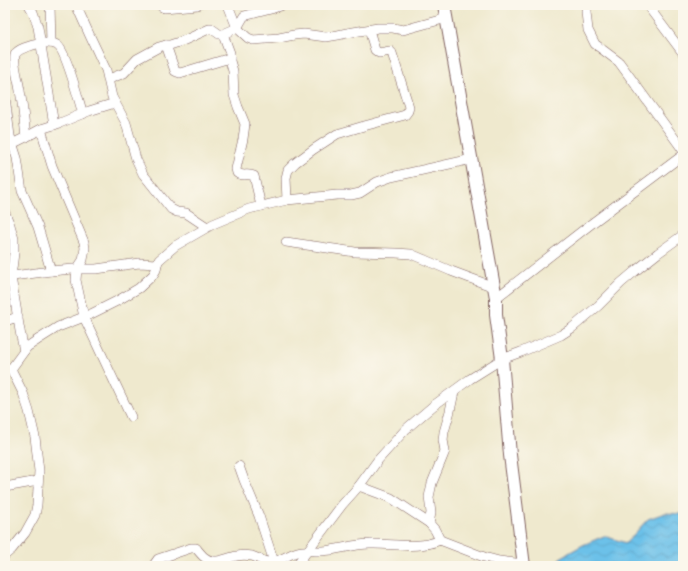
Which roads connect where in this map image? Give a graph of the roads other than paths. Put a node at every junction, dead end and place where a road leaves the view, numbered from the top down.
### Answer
1 (29, 5) edge
2 (50, 5) edge
3 (76, 5) edge
4 (161, 5) edge
5 (197, 5) edge
6 (228, 5) edge
7 (282, 5) edge
8 (444, 5) edge
9 (587, 5) edge
10 (647, 5) edge
11 (447, 18) junction
12 (237, 28) junction
13 (369, 30) junction
14 (223, 34) junction
15 (51, 43) junction
16 (40, 44) junction
17 (166, 45) junction
18 (683, 52) edge
19 (230, 58) junction
20 (109, 79) junction
21 (5, 97) edge
22 (115, 103) junction
23 (83, 114) junction
24 (54, 125) junction
25 (41, 129) junction
26 (26, 137) junction
27 (12, 144) junction
28 (683, 150) edge
29 (683, 155) edge
30 (472, 159) junction
31 (287, 200) junction
32 (261, 206) junction
33 (5, 213) edge
34 (207, 227) junction
35 (683, 235) edge
36 (286, 242) dead end
37 (157, 264) junction
38 (77, 269) junction
39 (51, 271) junction
40 (8, 277) edge
41 (495, 292) junction
42 (18, 317) junction
43 (84, 317) junction
44 (5, 321) edge
45 (24, 350) junction
46 (502, 359) junction
47 (8, 369) edge
48 (454, 392) junction
49 (131, 417) dead end
50 (239, 466) dead end
51 (38, 481) junction
52 (359, 486) junction
53 (5, 488) edge
54 (429, 523) junction
55 (440, 540) junction
56 (307, 551) junction
57 (5, 555) edge
58 (274, 562) junction
59 (524, 565) edge
60 (154, 566) edge
61 (294, 566) edge

1 - 16 street
2 - 15 street
3 - 20 street
4 - 5 street
6 - 12 street
7 - 12 street
8 - 11 street
9 - 28 street
10 - 18 street
11 - 13 street
11 - 30 street
12 - 13 street
12 - 14 street
13 - 31 street
14 - 17 street
14 - 19 street
15 - 16 street
15 - 23 street
16 - 24 street
16 - 26 street
17 - 19 street
17 - 20 street
19 - 32 street
20 - 22 street
21 - 27 street
22 - 23 street
22 - 34 street
23 - 24 street
24 - 25 street
25 - 26 street
25 - 38 street
26 - 27 street
27 - 39 street
29 - 41 street
30 - 31 street
30 - 41 street
31 - 32 street
32 - 34 street
33 - 40 street
34 - 37 street
35 - 46 street
36 - 41 street
37 - 38 street
37 - 43 street
38 - 39 street
38 - 43 street
39 - 40 street
40 - 42 street
41 - 46 street
42 - 44 street
42 - 45 street
43 - 45 street
43 - 49 street
45 - 47 street
46 - 48 street
46 - 59 street
47 - 51 street
48 - 52 street
48 - 54 street
50 - 58 street
51 - 53 street
51 - 57 street
52 - 54 street
52 - 56 street
54 - 55 street
55 - 56 street
55 - 59 street
56 - 58 street
56 - 61 street
58 - 60 street

